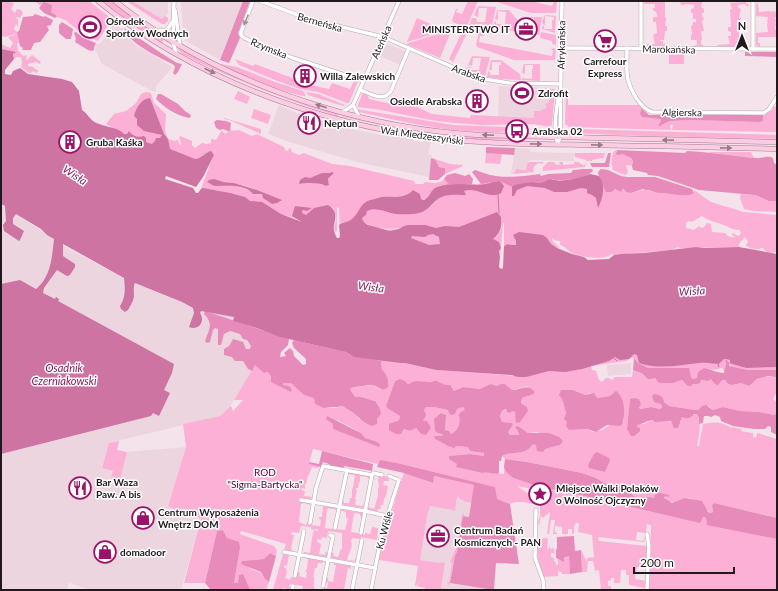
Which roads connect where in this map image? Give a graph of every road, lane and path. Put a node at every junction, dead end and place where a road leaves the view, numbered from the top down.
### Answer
1 (98, 1) edge
2 (116, 1) edge
3 (253, 1) edge
4 (260, 1) edge
5 (399, 1) edge
6 (562, 1) edge
7 (641, 1) edge
8 (753, 1) edge
9 (174, 2) edge
10 (173, 21) junction
11 (157, 31) junction
12 (383, 37) junction
13 (173, 42) junction
14 (180, 46) junction
15 (409, 48) junction
16 (561, 48) junction
17 (627, 48) junction
18 (641, 48) junction
19 (753, 49) junction
20 (777, 50) edge
21 (176, 53) junction
22 (363, 81) junction
23 (560, 87) junction
24 (360, 90) junction
25 (777, 97) edge
26 (353, 105) junction
27 (344, 112) junction
28 (359, 116) junction
29 (557, 137) junction
30 (777, 142) edge
31 (558, 144) junction
32 (777, 148) edge
33 (347, 470) junction
34 (372, 475) junction
35 (382, 475) dead end
36 (389, 476) dead end
37 (301, 500) dead end
38 (314, 501) junction
39 (339, 506) junction
40 (536, 510) dead end
41 (365, 511) junction
42 (387, 516) junction
43 (310, 523) dead end
44 (335, 528) dead end
45 (304, 531) dead end
46 (361, 533) dead end
47 (648, 534) dead end
48 (330, 535) dead end
49 (362, 540) dead end
50 (284, 552) dead end
51 (299, 554) junction
52 (328, 560) junction
53 (357, 565) junction
54 (375, 568) junction
55 (295, 576) dead end
56 (323, 586) dead end
57 (352, 590) edge
58 (371, 590) edge
59 (544, 590) edge
60 (647, 590) edge

1 - 21 main road, Wał Miedzeszyński
2 - 11 main road, Wał Miedzeszyński
3 -> 22 street, Rzymska
4 - 12 street, Berneńska
5 - 12 street, Ateńska
6 - 16 street, Afrykańska
7 - 18 street
8 - 19 street
9 - 10 street
9 - 14 street
10 - 11 street
10 - 13 street
11 - 13 main road, Wał Miedzeszyński
12 - 15 street, Arabska
12 - 22 street, Ateńska
13 - 14 main road, Wał Miedzeszyński
13 - 21 street
27 -> 14 main road, Wał Miedzeszyński
15 - 23 street, Arabska
15 - 24 street
16 - 17 street, Marokańska
16 - 23 street, Afrykańska
17 - 18 street, Marokańska
17 - 25 street, Algierska
18 - 19 street, Marokańska
19 - 20 street, Marokańska
21 -> 31 main road, Wał Miedzeszyński
22 - 24 street, Ateńska
23 - 29 street, Afrykańska
24 - 26 street, Ateńska
26 - 27 street, Ateńska
26 - 28 street
27 - 28 main road, Wał Miedzeszyński
29 -> 28 main road, Wał Miedzeszyński
30 -> 29 main road, Wał Miedzeszyński
29 - 31 street, Afrykańska
31 -> 32 main road, Wał Miedzeszyński
33 - 34 street
33 - 38 street
33 - 39 street
34 - 35 street
34 - 41 street
36 - 42 street, Ku Wiśle
37 - 38 street
38 - 39 street
38 - 43 street
39 - 41 street
39 - 44 street
40 - 59 street
41 - 42 street
41 - 46 street
42 - 54 street, Ku Wiśle
45 - 51 street
47 - 60 street
48 - 52 street
49 - 53 street
50 - 51 street
51 - 52 street
51 - 55 street
52 - 53 street
52 - 56 street
53 - 54 street
53 - 57 street
54 - 58 street, Ku Wiśle

